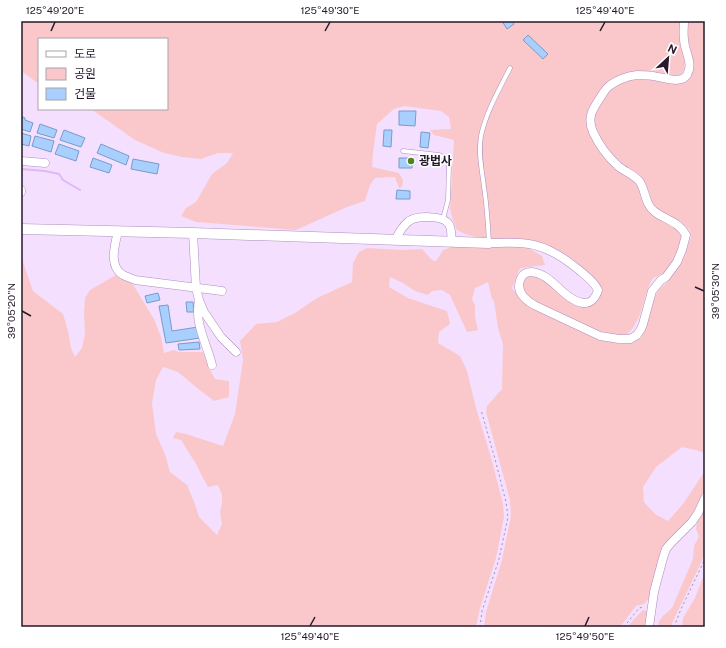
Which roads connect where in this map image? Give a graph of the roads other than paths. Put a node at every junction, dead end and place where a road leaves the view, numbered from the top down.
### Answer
1 (684, 21) edge
2 (510, 68) dead end
3 (403, 150) dead end
4 (21, 161) edge
5 (45, 163) dead end
6 (443, 219) junction
7 (21, 229) edge
8 (118, 231) junction
9 (193, 233) junction
10 (396, 239) junction
11 (452, 242) junction
12 (489, 243) junction
13 (196, 288) junction
14 (222, 291) dead end
15 (199, 300) junction
16 (236, 352) dead end
17 (212, 365) dead end
18 (705, 498) edge
19 (649, 627) edge

1 - 12 street
2 - 12 lane
3 - 6 lane
4 - 5 street
6 - 10 street
6 - 11 street
7 - 8 street
8 - 9 street
8 - 13 street
9 - 10 street
9 - 13 street
10 - 11 street
11 - 12 street
13 - 14 street
13 - 15 street
15 - 16 street
15 - 17 street
18 - 19 street

